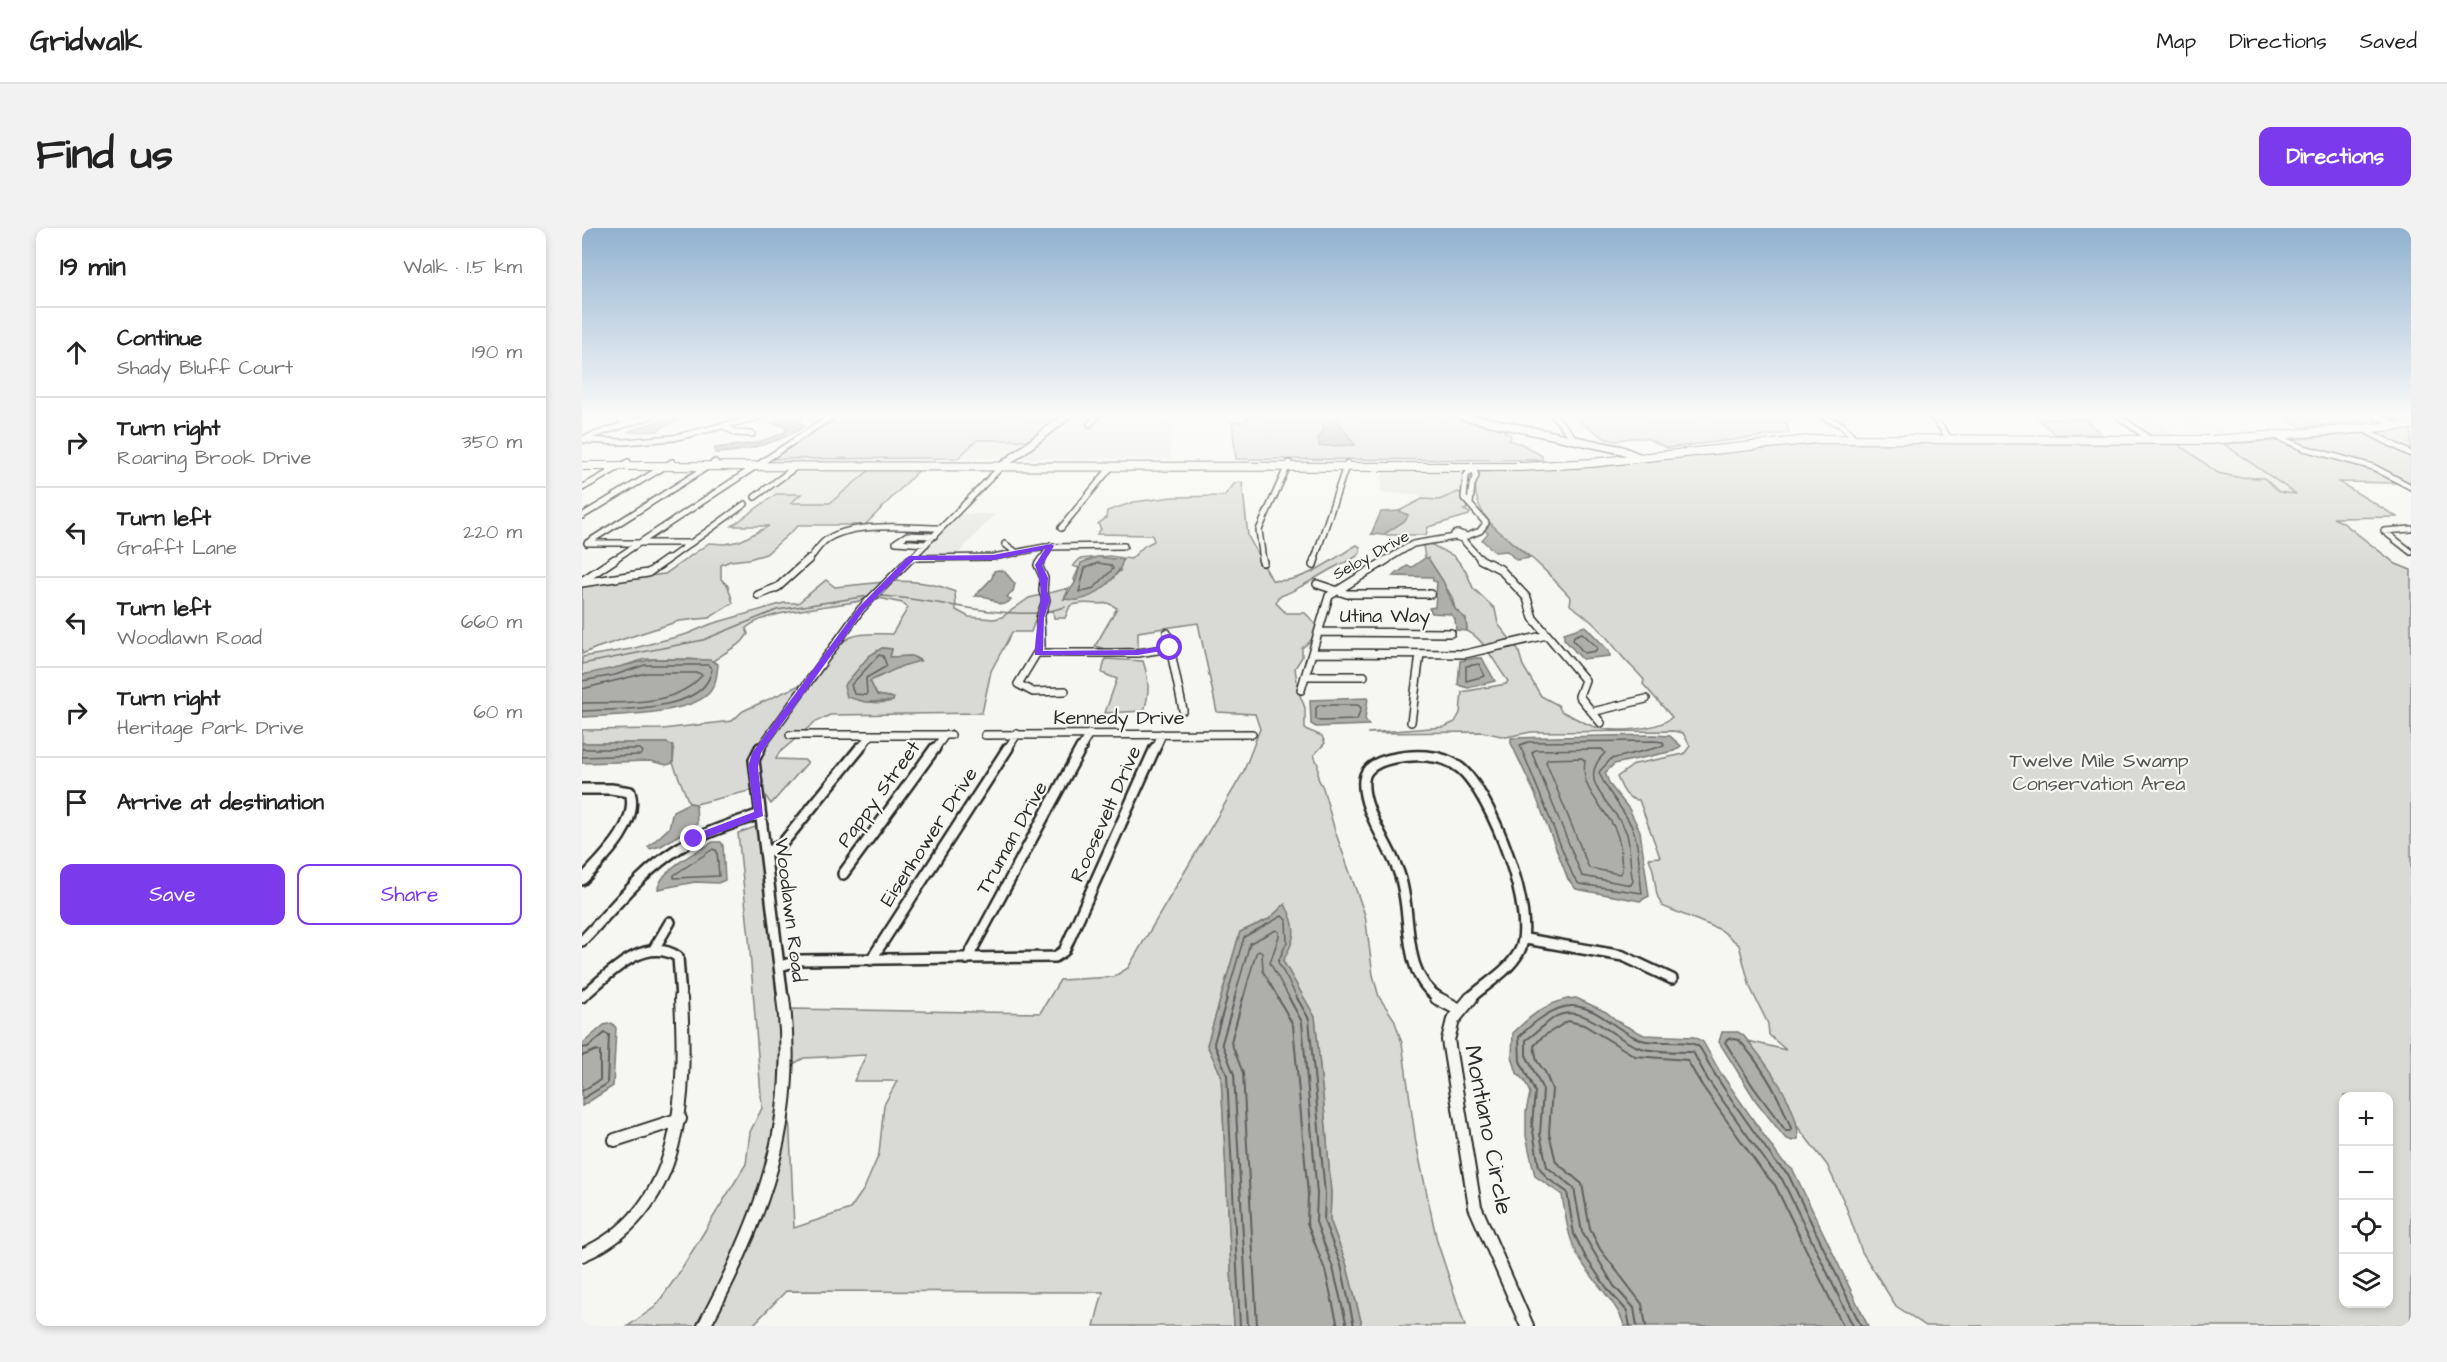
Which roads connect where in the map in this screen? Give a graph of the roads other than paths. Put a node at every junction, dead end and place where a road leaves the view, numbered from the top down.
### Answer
1 (619, 467) edge
2 (663, 467) edge
3 (707, 467) edge
4 (752, 467) edge
5 (795, 467) edge
6 (1001, 467) edge
7 (1112, 467) edge
8 (1287, 467) edge
9 (1346, 467) edge
10 (1473, 467) joint
11 (2373, 467) edge
12 (1466, 478) junction
13 (1475, 479) junction
14 (2411, 487) edge
15 (582, 488) edge
16 (755, 496) dead end
17 (745, 504) dead end
18 (1470, 504) junction
19 (582, 516) edge
20 (941, 528) junction
21 (1061, 528) dead end
22 (2411, 529) edge
23 (934, 536) junction
24 (1462, 536) junction
25 (585, 543) edge
26 (638, 543) junction
27 (688, 543) junction
28 (926, 544) junction
29 (1005, 544) dead end
30 (1051, 546) junction
31 (1124, 546) dead end
32 (2411, 552) edge
33 (1017, 553) junction
34 (912, 558) junction
35 (1263, 562) dead end
36 (1313, 565) dead end
37 (582, 582) edge
38 (1317, 584) dead end
39 (1333, 591) junction
40 (1431, 594) dead end
41 (758, 595) dead end
42 (1319, 632) junction
43 (1167, 633) dead end
44 (1451, 633) dead end
45 (1547, 635) junction
46 (1170, 648) junction
47 (1038, 653) junction
48 (1312, 653) junction
49 (1420, 654) junction
50 (1305, 676) junction
51 (1364, 676) dead end
52 (1301, 690) dead end
53 (1065, 691) dead end
54 (1646, 699) dead end
55 (1183, 710) dead end
56 (1592, 712) junction
57 (1411, 722) dead end
58 (1600, 723) dead end
59 (1089, 734) junction
60 (1162, 734) junction
61 (1252, 734) dead end
62 (790, 735) dead end
63 (871, 735) junction
64 (985, 735) dead end
65 (1017, 735) junction
66 (582, 789) edge
67 (760, 814) junction
68 (765, 853) junction
69 (843, 874) dead end
70 (582, 880) edge
71 (670, 922) dead end
72 (1526, 939) junction
73 (582, 941) edge
74 (654, 949) junction
75 (967, 959) junction
76 (871, 960) junction
77 (780, 966) junction
78 (1672, 979) dead end
79 (582, 997) edge
80 (1458, 1009) junction
81 (680, 1119) junction
82 (615, 1140) dead end
83 (582, 1255) edge
84 (705, 1323) edge
85 (1526, 1325) edge

1 - 15 street
2 - 19 street
3 - 25 street
4 - 26 street
5 - 16 street
6 - 20 street, Woodlawn Road
7 - 21 street
8 - 35 street
9 - 36 street
10 - 12 street
10 - 13 street
11 - 14 street
12 - 13 street
12 - 18 street
13 - 18 street
17 - 27 street
18 - 24 street
20 - 23 street, Woodlawn Road
20 - 41 street
22 - 32 street
23 - 28 street, Woodlawn Road
23 - 28 street
24 - 39 street, Seloy Drive
24 - 45 street
25 - 26 street
26 - 27 street
26 - 37 street
27 - 37 street
28 - 34 street, Woodlawn Road
29 - 33 street
30 - 31 street
30 - 33 street
30 - 47 street
33 - 34 street
34 - 67 street, Woodlawn Road
38 - 39 street
39 - 40 street
39 - 42 street, Seloy Drive
42 - 44 street, Utina Way
42 - 48 street, Seloy Drive
43 - 46 street
45 - 49 street
45 - 56 street
46 - 47 street
46 - 55 street
47 - 53 street
48 - 49 street
48 - 50 street, Seloy Drive
49 - 57 street
50 - 51 street
50 - 52 street, Seloy Drive
54 - 56 street
56 - 58 street
59 - 60 street, Kennedy Drive
59 - 65 street, Kennedy Drive
59 - 75 street, Truman Drive
60 - 61 street, Kennedy Drive
60 - 75 street, Roosevelt Drive
62 - 63 street
63 - 68 street
63 - 69 street, Pappy Street
64 - 65 street, Kennedy Drive
65 - 76 street, Eisenhower Drive
66 - 70 street
67 - 68 street, Woodlawn Road
67 - 73 street
68 - 77 street, Woodlawn Road
71 - 74 street
72 - 78 street
72 - 80 street
72 - 80 street
74 - 79 street
74 - 81 street
75 - 76 street, Roosevelt Drive
76 - 77 street, Roosevelt Drive
77 - 84 street, Woodlawn Road
80 - 85 street, Montiano Circle
81 - 82 street
81 - 83 street

